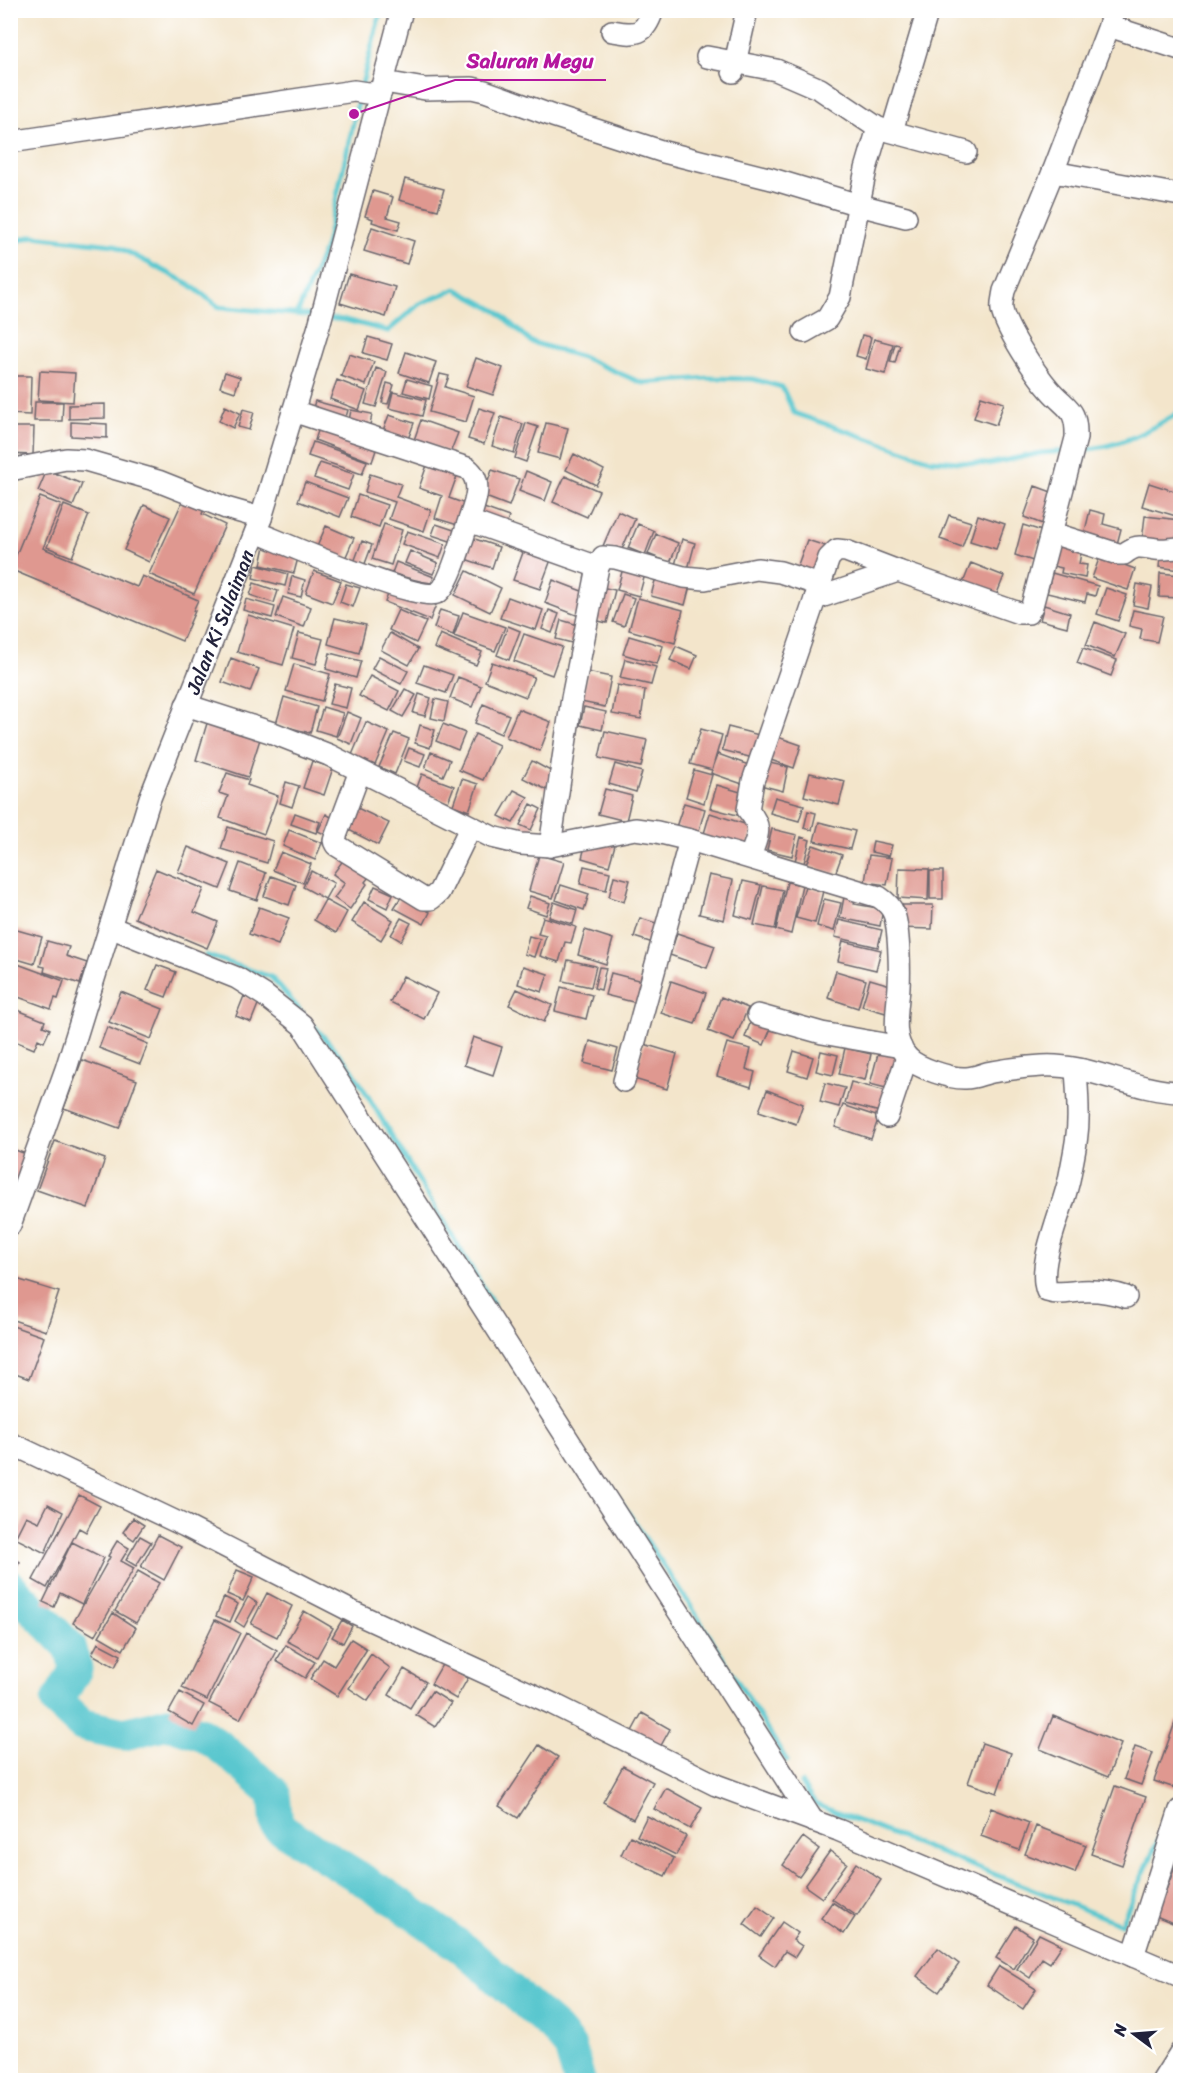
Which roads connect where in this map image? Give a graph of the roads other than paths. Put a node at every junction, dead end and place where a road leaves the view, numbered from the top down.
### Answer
1 (402, 10) edge
2 (653, 10) edge
3 (747, 10) edge
4 (928, 10) edge
5 (1108, 18) edge
6 (612, 31) dead end
7 (1180, 49) edge
8 (707, 57) dead end
9 (735, 67) junction
10 (371, 90) junction
11 (885, 130) junction
12 (10, 142) edge
13 (966, 152) dead end
14 (1053, 172) junction
15 (1180, 195) edge
16 (859, 205) junction
17 (906, 217) dead end
18 (804, 332) dead end
19 (293, 411) junction
20 (10, 470) edge
21 (468, 521) junction
22 (258, 525) junction
23 (1052, 533) junction
24 (1180, 548) edge
25 (598, 567) junction
26 (898, 571) junction
27 (817, 592) junction
28 (186, 705) junction
29 (360, 771) junction
30 (470, 828) junction
31 (690, 840) junction
32 (550, 846) junction
33 (750, 857) junction
34 (110, 927) junction
35 (758, 1015) dead end
36 (904, 1052) junction
37 (1076, 1070) junction
38 (624, 1082) dead end
39 (1180, 1092) edge
40 (887, 1117) dead end
41 (16, 1190) edge
42 (10, 1225) edge
43 (1126, 1297) dead end
44 (10, 1443) edge
45 (1180, 1810) edge
46 (813, 1821) junction
47 (1134, 1956) junction
48 (1180, 1976) edge
49 (1180, 2053) edge
50 (1163, 2080) edge

1 - 10 street, Jalan Ki Sulaiman
2 - 6 street
3 - 9 street
4 - 11 street
5 - 7 street
5 - 14 street
8 - 9 street
9 - 11 street
10 - 12 street
10 - 16 street
10 - 19 street, Jalan Ki Sulaiman
11 - 13 street
11 - 16 street
14 - 15 street
14 - 23 street
16 - 17 street
16 - 18 street
19 - 21 street
19 - 22 street, Jalan Ki Sulaiman
20 - 22 street
21 - 22 street
21 - 25 street
22 - 28 street, Jalan Ki Sulaiman
23 - 24 street
23 - 26 street
25 - 27 street
25 - 32 street
26 - 27 street
26 - 27 street
27 - 33 street
28 - 29 street
28 - 34 street, Jalan Ki Sulaiman
29 - 30 street
29 - 30 street
30 - 32 street
31 - 32 street
31 - 33 street
31 - 38 street
33 - 36 street
34 - 41 street, Jalan Ki Sulaiman
34 - 46 street
35 - 36 street
36 - 37 street
36 - 40 street
37 - 39 street
37 - 43 street
41 - 42 street, Jalan Ki Sulaiman
44 - 46 street
45 - 47 street
46 - 47 street
47 - 48 street
49 - 50 street

